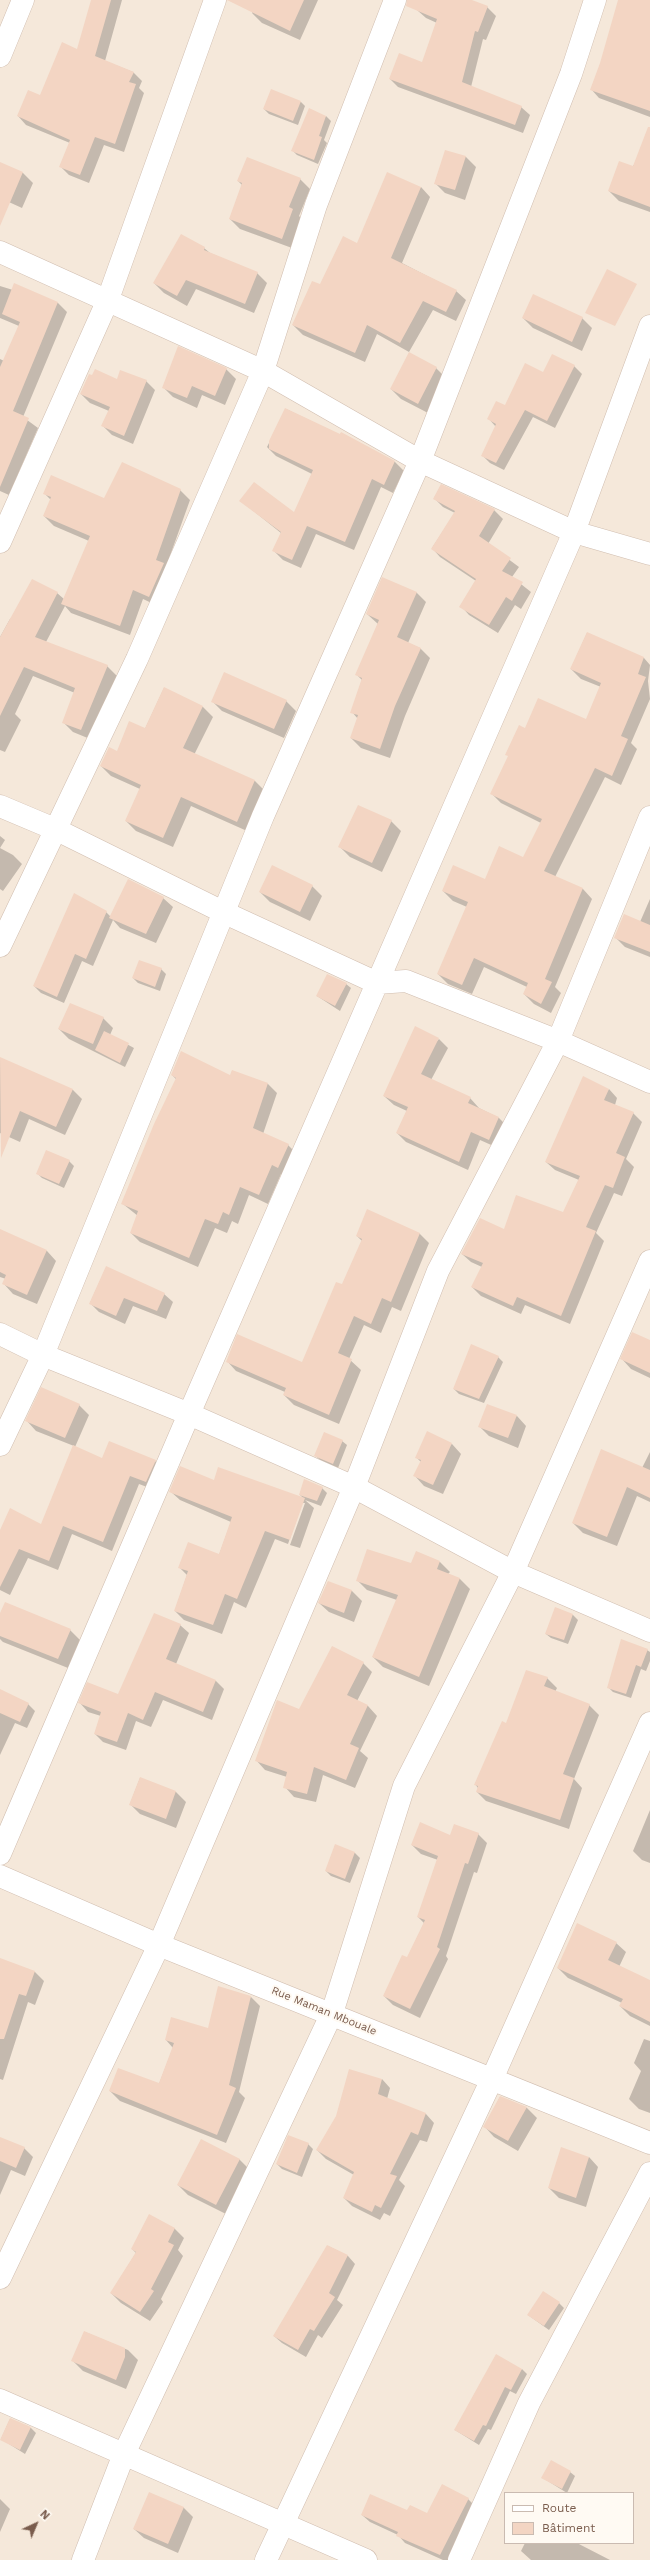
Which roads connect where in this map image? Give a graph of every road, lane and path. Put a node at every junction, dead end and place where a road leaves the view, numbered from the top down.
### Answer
1 (23, 0) edge
2 (215, 0) edge
3 (395, 0) edge
4 (595, 0) edge
5 (0, 56) edge
6 (0, 252) edge
7 (107, 302) junction
8 (650, 326) edge
9 (263, 371) junction
10 (420, 461) junction
11 (574, 532) junction
12 (0, 542) edge
13 (650, 554) edge
14 (0, 806) edge
15 (650, 817) edge
16 (57, 830) junction
17 (223, 912) junction
18 (0, 946) edge
19 (377, 983) junction
20 (558, 1041) junction
21 (650, 1082) edge
22 (650, 1261) edge
23 (0, 1334) edge
24 (43, 1355) junction
25 (189, 1414) junction
26 (0, 1445) edge
27 (354, 1487) junction
28 (514, 1572) junction
29 (650, 1631) edge
30 (650, 1723) edge
31 (0, 1854) edge
32 (0, 1876) edge
33 (159, 1945) junction
34 (332, 2013) junction
35 (492, 2079) junction
36 (650, 2143) edge
37 (650, 2173) edge
38 (0, 2278) edge
39 (0, 2400) edge
40 (124, 2454) junction
41 (285, 2524) junction
42 (83, 2560) edge
43 (266, 2560) edge
44 (366, 2560) edge
45 (459, 2560) edge

1 - 5 street
2 - 7 street
3 - 9 street
4 - 10 street
6 - 7 street
7 - 9 street
7 - 12 street
8 - 11 street
9 - 10 street
9 - 16 street
10 - 11 street
10 - 17 street
11 - 13 street
11 - 19 street
14 - 16 street
15 - 20 street
16 - 17 street
16 - 18 street
17 - 19 street
17 - 24 street
19 - 20 street
19 - 25 street
20 - 21 street
20 - 27 street
22 - 28 street
23 - 24 street
24 - 25 street
24 - 26 street
25 - 27 street
25 - 31 street
27 - 28 street
27 - 33 street
28 - 29 street
28 - 34 street
30 - 35 street
32 - 33 street, Rue Maman Mbouale
33 - 34 street, Rue Maman Mbouale
33 - 38 street
34 - 35 street, Rue Maman Mbouale
34 - 40 street
35 - 36 street, Rue Maman Mbouale
35 - 41 street
37 - 45 street
39 - 40 street
40 - 41 street
40 - 42 street
41 - 43 street
41 - 44 street

